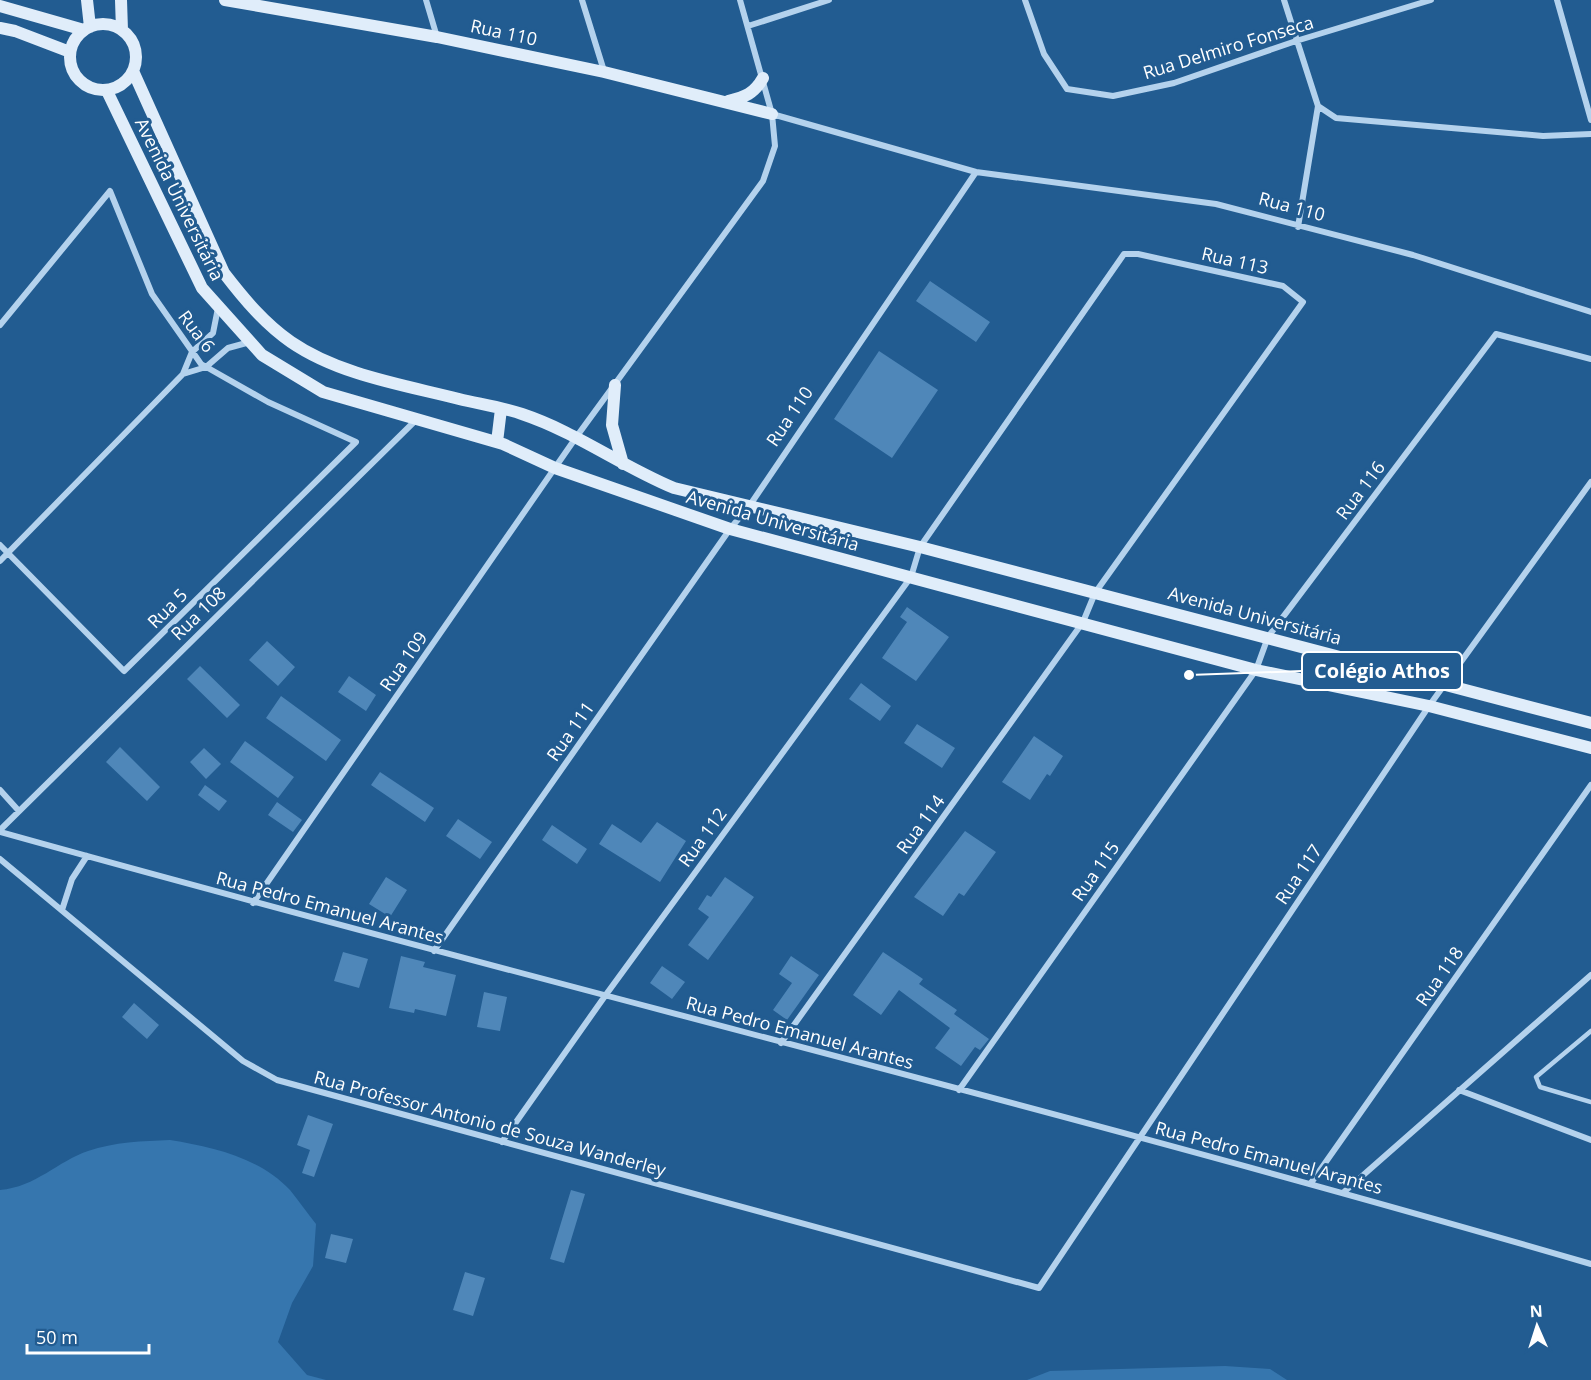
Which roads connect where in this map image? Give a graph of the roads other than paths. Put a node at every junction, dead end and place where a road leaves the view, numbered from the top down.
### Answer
1 (87, 0) edge
2 (121, 0) edge
3 (225, 0) edge
4 (426, 0) edge
5 (582, 0) edge
6 (740, 0) edge
7 (829, 0) edge
8 (1025, 0) edge
9 (1284, 0) edge
10 (1431, 0) edge
11 (1557, 0) edge
12 (254, 3) edge
13 (0, 6) edge
14 (748, 26) junction
15 (0, 28) edge
16 (87, 29) junction
17 (122, 30) junction
18 (437, 37) junction
19 (1296, 41) junction
20 (70, 52) junction
21 (133, 72) junction
22 (604, 72) junction
23 (763, 78) junction
24 (107, 90) junction
25 (724, 102) junction
26 (1318, 106) junction
27 (772, 114) junction
28 (1591, 120) edge
29 (1591, 134) edge
30 (976, 172) junction
31 (1298, 226) junction
32 (218, 308) junction
33 (1591, 312) edge
34 (0, 325) edge
35 (250, 342) junction
36 (192, 352) junction
37 (1591, 359) edge
38 (206, 367) junction
39 (183, 374) junction
40 (615, 385) junction
41 (501, 409) junction
42 (419, 418) junction
43 (577, 436) junction
44 (356, 442) joint
45 (497, 442) junction
46 (623, 464) junction
47 (555, 468) junction
48 (1591, 482) edge
49 (750, 505) junction
50 (730, 529) junction
51 (0, 545) edge
52 (920, 547) junction
53 (8, 553) junction
54 (0, 561) edge
55 (911, 577) junction
56 (1095, 593) junction
57 (1083, 622) junction
58 (1268, 638) junction
59 (1256, 670) junction
60 (1446, 684) junction
61 (1430, 706) junction
62 (1591, 723) edge
63 (1591, 747) edge
64 (1591, 785) edge
65 (0, 790) edge
66 (18, 810) junction
67 (0, 831) edge
68 (87, 856) junction
69 (0, 859) edge
70 (253, 903) junction
71 (62, 910) junction
72 (435, 951) junction
73 (1591, 975) edge
74 (605, 996) junction
75 (1591, 1031) edge
76 (781, 1043) junction
77 (959, 1090) junction
78 (1459, 1090) junction
79 (1591, 1102) edge
80 (1139, 1138) junction
81 (1591, 1140) edge
82 (502, 1142) junction
83 (1311, 1183) junction
84 (1344, 1192) junction
85 (1591, 1264) edge
86 (1039, 1288) joint

1 - 16 street
2 - 17 street
3 - 12 street, Rua 110
4 - 18 street
5 - 22 street
6 - 14 street
7 - 14 street
8 - 19 street, Rua Delmiro Fonseca
9 - 19 street
10 - 19 street, Rua Delmiro Fonseca
11 - 28 street
12 - 18 street, Rua 110
13 - 16 street
14 - 23 street
15 - 20 street
16 - 17 street
16 - 20 street
17 - 21 street, Avenida Universitária
18 - 22 street, Rua 110
19 - 26 street
20 - 24 street
21 - 24 street
21 - 41 street, Avenida Universitária
22 - 25 street, Rua 110
23 - 25 street
23 - 27 street
24 - 32 street, Avenida Universitária
25 - 27 street, Rua 110
26 - 29 street
26 - 31 street
27 - 30 street, Rua 110
27 - 40 street
30 - 31 street, Rua 110
30 - 49 street, Rua 110
31 - 33 street, Rua 110
32 - 35 street, Avenida Universitária
32 - 36 street
34 - 36 street, Rua 6
35 - 38 street
35 - 42 street, Avenida Universitária
36 - 38 street, Rua 6
36 - 39 street
37 - 58 street, Rua 116
38 - 39 street
38 - 44 street, Rua 6
39 - 53 street
40 - 43 street
40 - 46 street
41 - 43 street, Avenida Universitária
41 - 45 street
42 - 45 street, Avenida Universitária
42 - 66 street, Rua 108
43 - 46 street, Avenida Universitária
43 - 47 street, Rua 109
44 - 53 street, Rua 5
45 - 47 street, Avenida Universitária
46 - 49 street, Avenida Universitária
47 - 50 street, Avenida Universitária
47 - 70 street, Rua 109
48 - 60 street, Rua 117
49 - 50 street, Rua 110
49 - 52 street, Avenida Universitária
50 - 55 street, Avenida Universitária
50 - 72 street, Rua 111
51 - 53 street, Rua 5
52 - 55 street, Rua 112
52 - 56 street, Avenida Universitária
52 - 56 street, Rua 113
53 - 54 street
55 - 57 street, Avenida Universitária
55 - 74 street, Rua 112
56 - 57 street, Rua 113
56 - 58 street, Avenida Universitária
57 - 59 street, Avenida Universitária
57 - 76 street, Rua 114
58 - 59 street, Rua 116
58 - 60 street, Avenida Universitária
59 - 61 street, Avenida Universitária
59 - 77 street, Rua 115
60 - 61 street, Rua 117
60 - 62 street, Avenida Universitária
61 - 63 street, Avenida Universitária
61 - 80 street, Rua 117
64 - 83 street, Rua 118
65 - 66 street
66 - 67 street, Rua 108
67 - 68 street, Rua Pedro Emanuel Arantes
68 - 70 street, Rua Pedro Emanuel Arantes
68 - 71 street
69 - 71 street, Rua Professor Antonio de Souza Wanderley
70 - 72 street, Rua Pedro Emanuel Arantes
71 - 82 street, Rua Professor Antonio de Souza Wanderley
72 - 74 street, Rua Pedro Emanuel Arantes
73 - 78 street
74 - 76 street, Rua Pedro Emanuel Arantes
74 - 82 street, Rua 112
75 - 79 lane
76 - 77 street, Rua Pedro Emanuel Arantes
77 - 80 street, Rua Pedro Emanuel Arantes
78 - 81 street
78 - 84 street
80 - 83 street, Rua Pedro Emanuel Arantes
80 - 86 street, Rua 117
82 - 86 street, Rua Professor Antonio de Souza Wanderley
83 - 84 street, Rua Pedro Emanuel Arantes
84 - 85 street, Rua Pedro Emanuel Arantes

